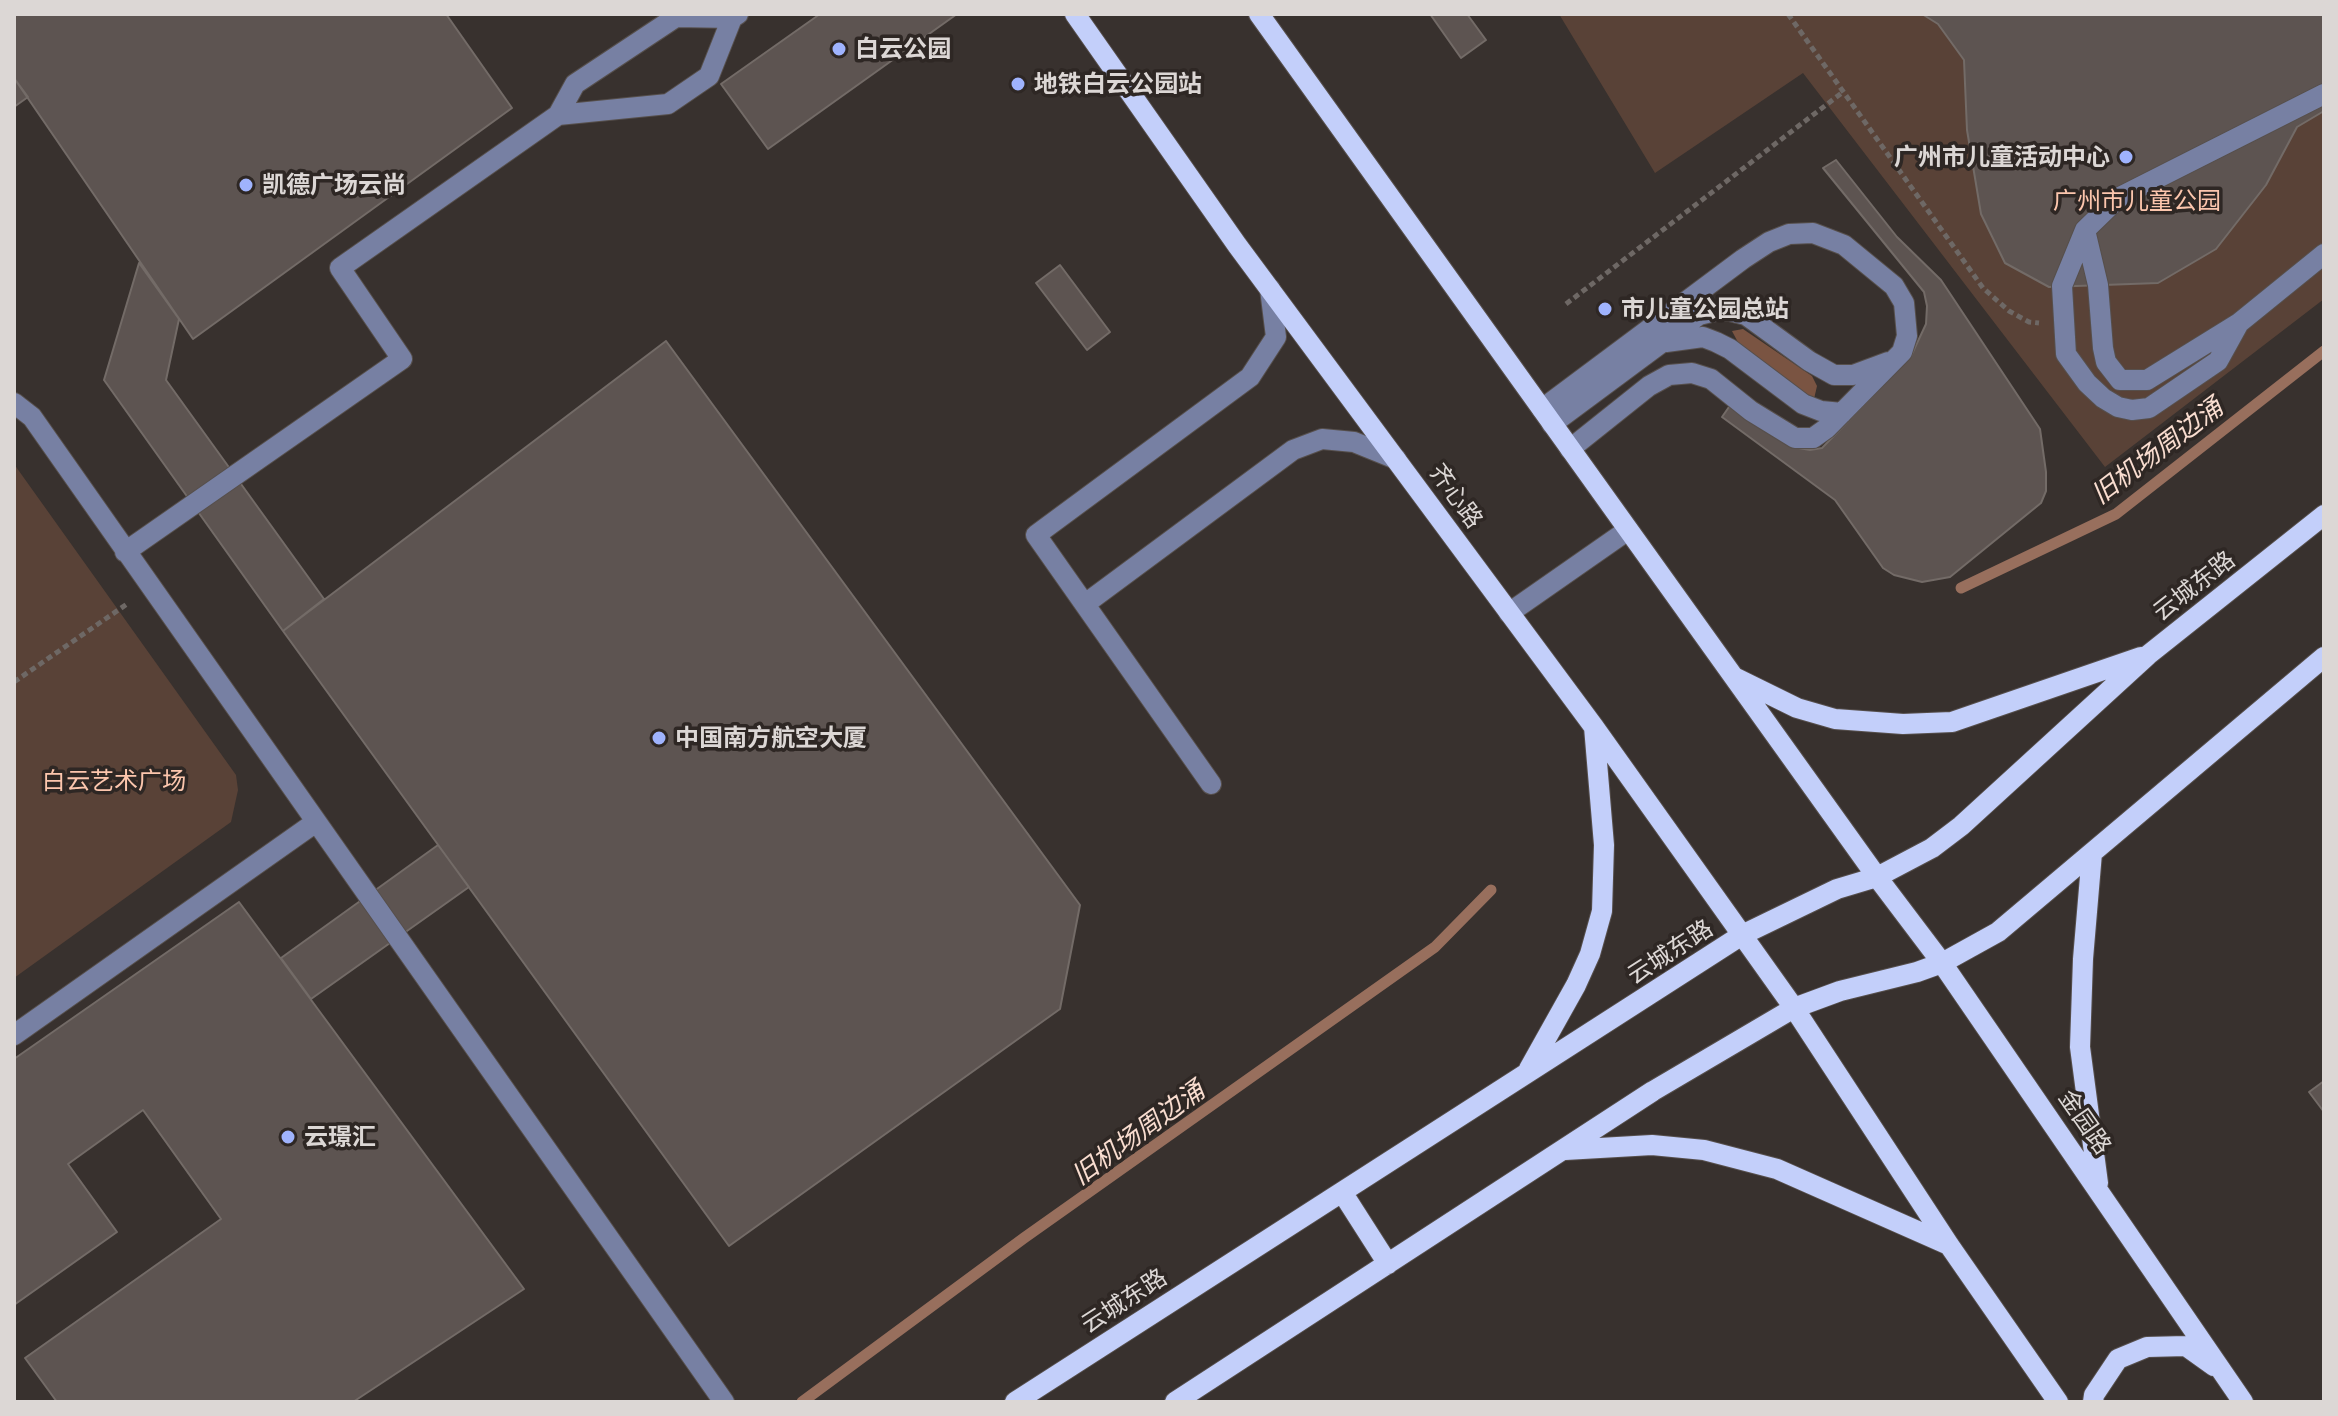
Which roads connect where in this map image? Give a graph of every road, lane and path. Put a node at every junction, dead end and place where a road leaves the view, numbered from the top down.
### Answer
1 (1075, 14) edge
2 (1259, 14) edge
3 (1788, 14) edge
4 (735, 16) edge
5 (1843, 92) junction
6 (2324, 94) edge
7 (558, 115) junction
8 (2085, 230) junction
9 (2324, 254) edge
10 (1270, 289) junction
11 (1566, 304) dead end
12 (2043, 323) dead end
13 (2239, 323) junction
14 (1662, 343) junction
15 (1895, 359) junction
16 (14, 403) edge
17 (1842, 413) junction
18 (1547, 416) junction
19 (1570, 449) junction
20 (1396, 459) junction
21 (2324, 515) edge
22 (1628, 530) junction
23 (125, 552) junction
24 (127, 604) dead end
25 (1085, 604) junction
26 (1509, 613) junction
27 (2148, 655) junction
28 (2324, 657) edge
29 (1733, 677) junction
30 (14, 682) edge
31 (1594, 727) junction
32 (1211, 784) dead end
33 (316, 822) junction
34 (2092, 853) junction
35 (1877, 877) junction
36 (1742, 935) junction
37 (1942, 963) junction
38 (1794, 1008) junction
39 (14, 1035) edge
40 (1526, 1073) junction
41 (1561, 1150) junction
42 (2099, 1188) junction
43 (1342, 1192) junction
44 (1949, 1245) junction
45 (1388, 1264) junction
46 (2227, 1376) junction
47 (724, 1402) edge
48 (1015, 1402) edge
49 (1175, 1402) edge
50 (2058, 1402) edge
51 (2093, 1402) edge
52 (2243, 1402) edge

1 - 10 main road, 齐心路
2 - 18 main road
3 - 5 path
4 - 7 street
4 - 7 street
5 - 11 path
5 - 12 path
6 - 8 street
7 - 23 street
8 - 13 street
8 - 13 street
9 - 13 street
10 - 20 main road, 齐心路
10 - 25 street
14 - 15 street
14 - 17 street
14 - 18 street
15 - 17 street
15 - 18 street
16 - 23 street
17 - 19 street
18 - 19 main road
19 - 22 main road
20 - 25 street
20 - 26 main road, 齐心路
21 - 27 main road, 云城东路
22 - 26 street
22 - 29 main road
23 - 33 street
24 - 30 path
25 - 32 street
26 - 31 main road, 齐心路
27 - 29 main road
27 - 35 main road, 云城东路
28 - 34 main road
29 - 35 main road
31 - 36 main road, 齐心路
31 - 40 main road
33 - 39 street
33 - 47 street
34 - 37 main road
34 - 42 main road
35 - 36 main road, 云城东路
35 - 37 main road, 金园路
36 - 38 main road, 齐心路
36 - 40 main road, 云城东路
37 - 38 main road
37 - 42 main road, 金园路
38 - 41 main road
38 - 44 main road
40 - 43 main road, 云城东路
41 - 44 main road
41 - 45 main road
42 - 46 main road, 金园路
43 - 45 main road
43 - 48 main road, 云城东路
44 - 50 main road
45 - 49 main road
46 - 51 main road
46 - 52 main road, 金园路

